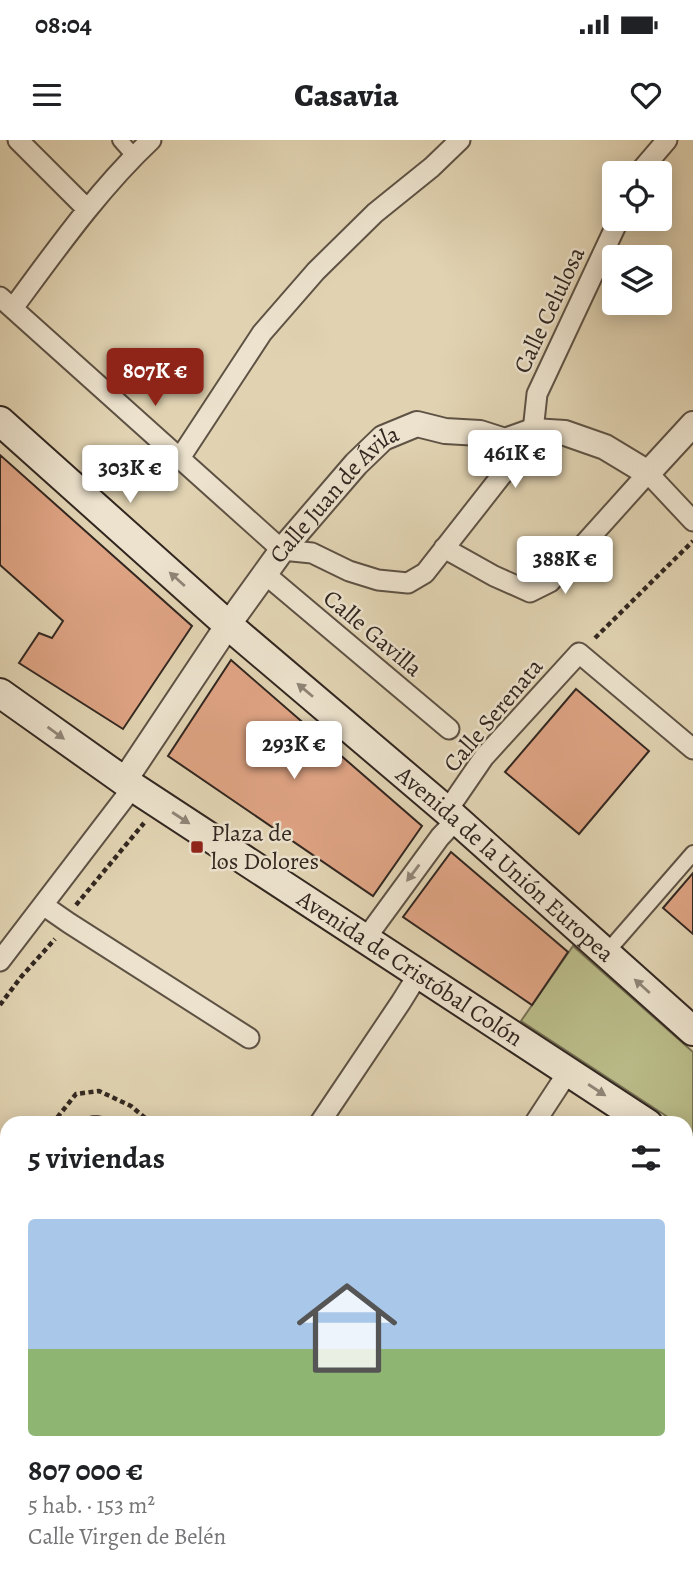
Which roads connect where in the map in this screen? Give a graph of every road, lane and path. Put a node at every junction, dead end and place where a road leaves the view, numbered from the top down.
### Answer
1 (18, 140) edge
2 (120, 140) edge
3 (151, 140) edge
4 (460, 140) edge
5 (667, 140) edge
6 (134, 156) junction
7 (649, 161) edge
8 (87, 209) junction
9 (613, 231) edge
10 (6, 302) edge
11 (0, 421) edge
12 (693, 424) edge
13 (533, 431) junction
14 (180, 458) junction
15 (649, 473) junction
16 (693, 521) edge
17 (693, 541) edge
18 (444, 548) junction
19 (282, 550) junction
20 (265, 574) junction
21 (228, 625) junction
22 (579, 653) junction
23 (0, 693) edge
24 (449, 729) dead end
25 (693, 749) edge
26 (128, 784) junction
27 (451, 816) junction
28 (149, 817) dead end
29 (693, 853) edge
30 (43, 905) junction
31 (78, 909) dead end
32 (58, 935) dead end
33 (366, 939) junction
34 (606, 953) junction
35 (0, 961) edge
36 (419, 973) junction
37 (0, 1005) edge
38 (693, 1031) edge
39 (248, 1038) dead end
40 (568, 1072) junction
41 (324, 1116) edge
42 (539, 1116) edge
43 (636, 1116) edge

1 - 8 street
2 - 6 street
3 - 6 street
4 - 14 street
5 - 7 street
6 - 8 street
8 - 10 street
9 - 13 street, Calle Celulosa
10 - 14 street
21 -> 11 main road, Avenida de la Unión Europea
12 - 15 street
13 - 15 street, Calle Juan de Ávila
13 - 18 street, Calle Celulosa
13 - 19 street, Calle Juan de Ávila
14 - 19 street
15 - 16 street, Calle Juan de Ávila
15 - 18 street
17 - 22 path
18 - 19 street, Calle Celulosa
19 - 20 street, Calle Juan de Ávila
20 - 21 street, Calle Juan de Ávila
20 - 24 street, Calle Gavilla
21 - 26 street, Calle Juan de Ávila
27 -> 21 main road, Avenida de la Unión Europea
22 - 25 street
22 - 27 street, Calle Serenata
23 -> 26 main road, Avenida de Cristóbal Colón
26 - 30 street
26 -> 33 main road, Avenida de Cristóbal Colón
27 -> 33 street, Calle Serenata
27 - 34 main road, Avenida de la Unión Europea
28 - 31 path
29 - 34 street
30 - 35 street
30 - 39 street
32 - 37 path
33 - 36 main road, Avenida de Cristóbal Colón
38 -> 34 main road, Avenida de la Unión Europea
36 - 40 main road, Avenida de Cristóbal Colón
36 - 41 street
40 - 42 street
40 -> 43 main road, Avenida de Cristóbal Colón

